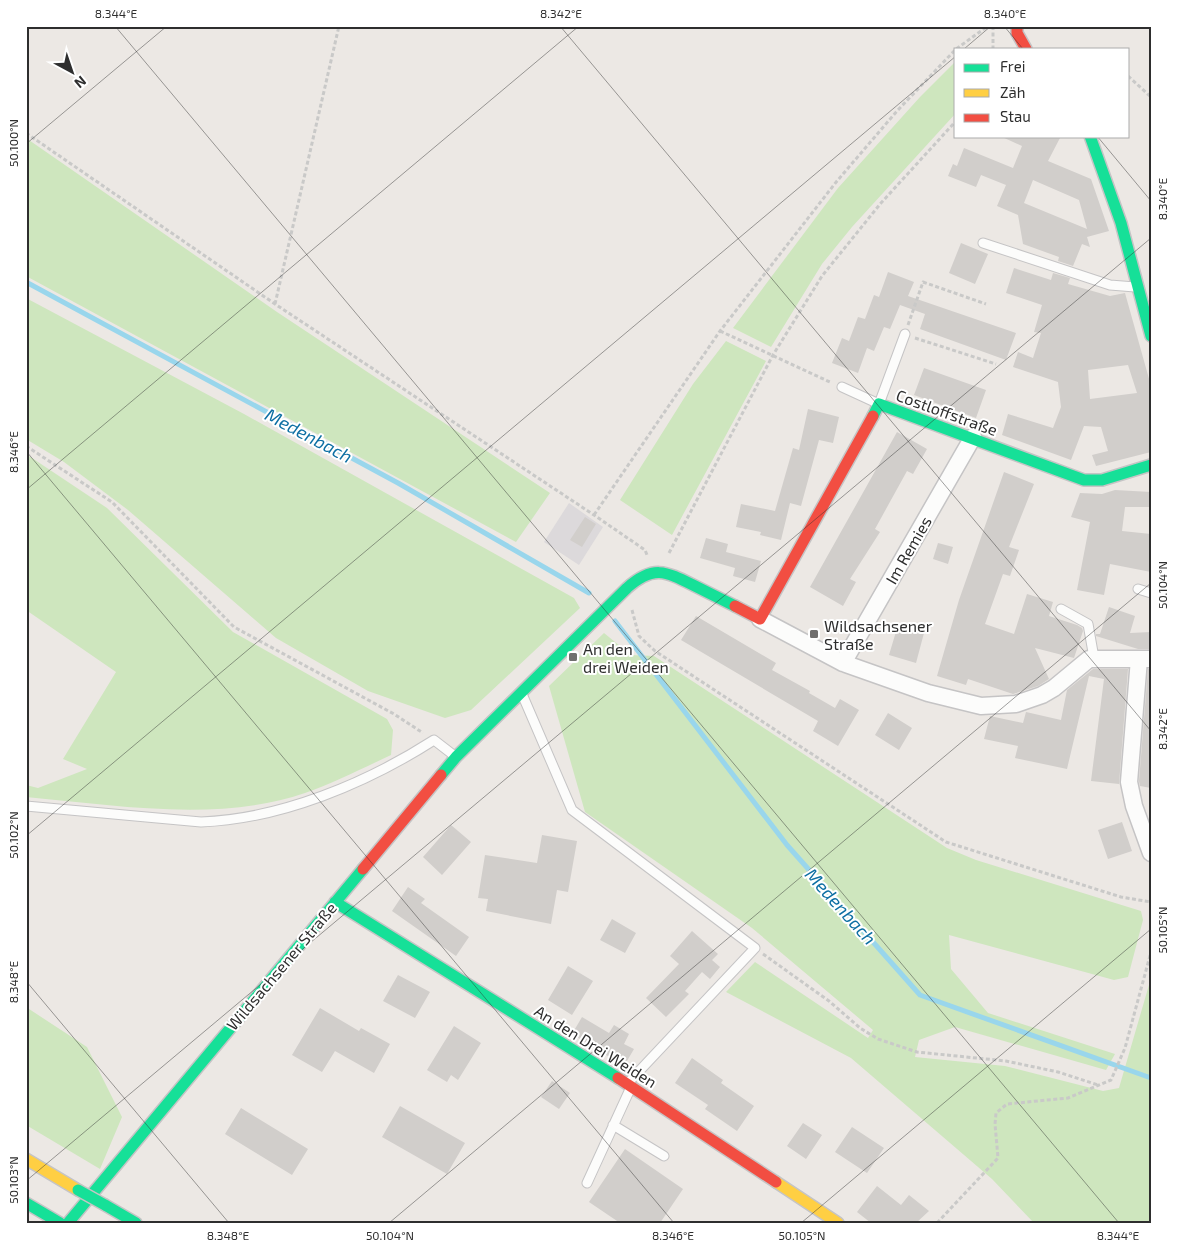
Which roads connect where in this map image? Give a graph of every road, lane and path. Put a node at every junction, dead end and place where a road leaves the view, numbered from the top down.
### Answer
1 (339, 26) edge
2 (988, 26) edge
3 (993, 26) edge
4 (1017, 26) edge
5 (957, 48) edge
6 (993, 48) edge
7 (1025, 48) edge
8 (954, 51) edge
9 (1130, 78) edge
10 (1151, 97) edge
11 (954, 123) edge
12 (26, 132) edge
13 (1091, 138) edge
14 (983, 243) dead end
15 (1139, 281) junction
16 (275, 304) junction
17 (986, 304) dead end
18 (720, 331) junction
19 (905, 334) junction
20 (1151, 336) edge
21 (773, 355) junction
22 (996, 364) dead end
23 (842, 387) joint
24 (879, 404) junction
25 (973, 437) junction
26 (26, 446) edge
27 (1151, 466) edge
28 (594, 516) junction
29 (656, 570) junction
30 (627, 588) junction
31 (1138, 589) dead end
32 (1151, 593) edge
33 (1061, 609) dead end
34 (760, 618) junction
35 (1094, 658) junction
36 (1145, 659) edge
37 (843, 663) junction
38 (521, 691) junction
39 (434, 740) junction
40 (456, 757) junction
41 (26, 806) edge
42 (1151, 853) edge
43 (334, 902) junction
44 (1151, 902) edge
45 (755, 948) junction
46 (1151, 952) edge
47 (1099, 1085) junction
48 (629, 1086) junction
49 (613, 1125) junction
50 (664, 1156) dead end
51 (26, 1159) edge
52 (587, 1182) dead end
53 (26, 1203) edge
54 (57, 1221) edge
55 (68, 1223) edge
56 (136, 1223) edge
57 (838, 1223) edge
58 (937, 1223) edge

1 - 16 path
2 - 5 path
3 - 6 path
4 - 7 main road
8 - 18 path
9 - 10 path
11 - 21 path
12 - 16 path
13 - 15 main road
14 - 15 lane
15 - 20 main road
16 - 28 path
17 - 19 path
18 - 21 path
18 - 28 path
19 - 22 path
19 - 24 lane
21 - 23 path
21 - 29 path
23 - 24 lane
24 - 25 main road, Costloffstraße
24 - 34 main road, Costloffstraße
25 - 27 main road, Costloffstraße
25 - 37 street, Im Remies
26 - 39 path
28 - 29 path
29 - 30 main road, Wildsachsener Straße
29 - 34 main road
30 - 38 main road, Wildsachsener Straße
30 - 44 path
31 - 32 lane
33 - 35 lane
34 - 37 street
35 - 36 street
35 - 37 street
36 - 42 street
38 - 40 main road, Wildsachsener Straße
38 - 45 lane
39 - 40 lane
39 - 41 lane
40 - 43 main road, Wildsachsener Straße
43 - 48 main road, An den Drei Weiden
43 - 55 main road, Wildsachsener Straße
45 - 47 path
45 - 48 lane
46 - 47 path
47 - 58 path
48 - 49 lane
48 - 57 main road, An den Drei Weiden
49 - 50 lane
49 - 52 lane
51 - 56 main road, bridge
53 - 54 main road

